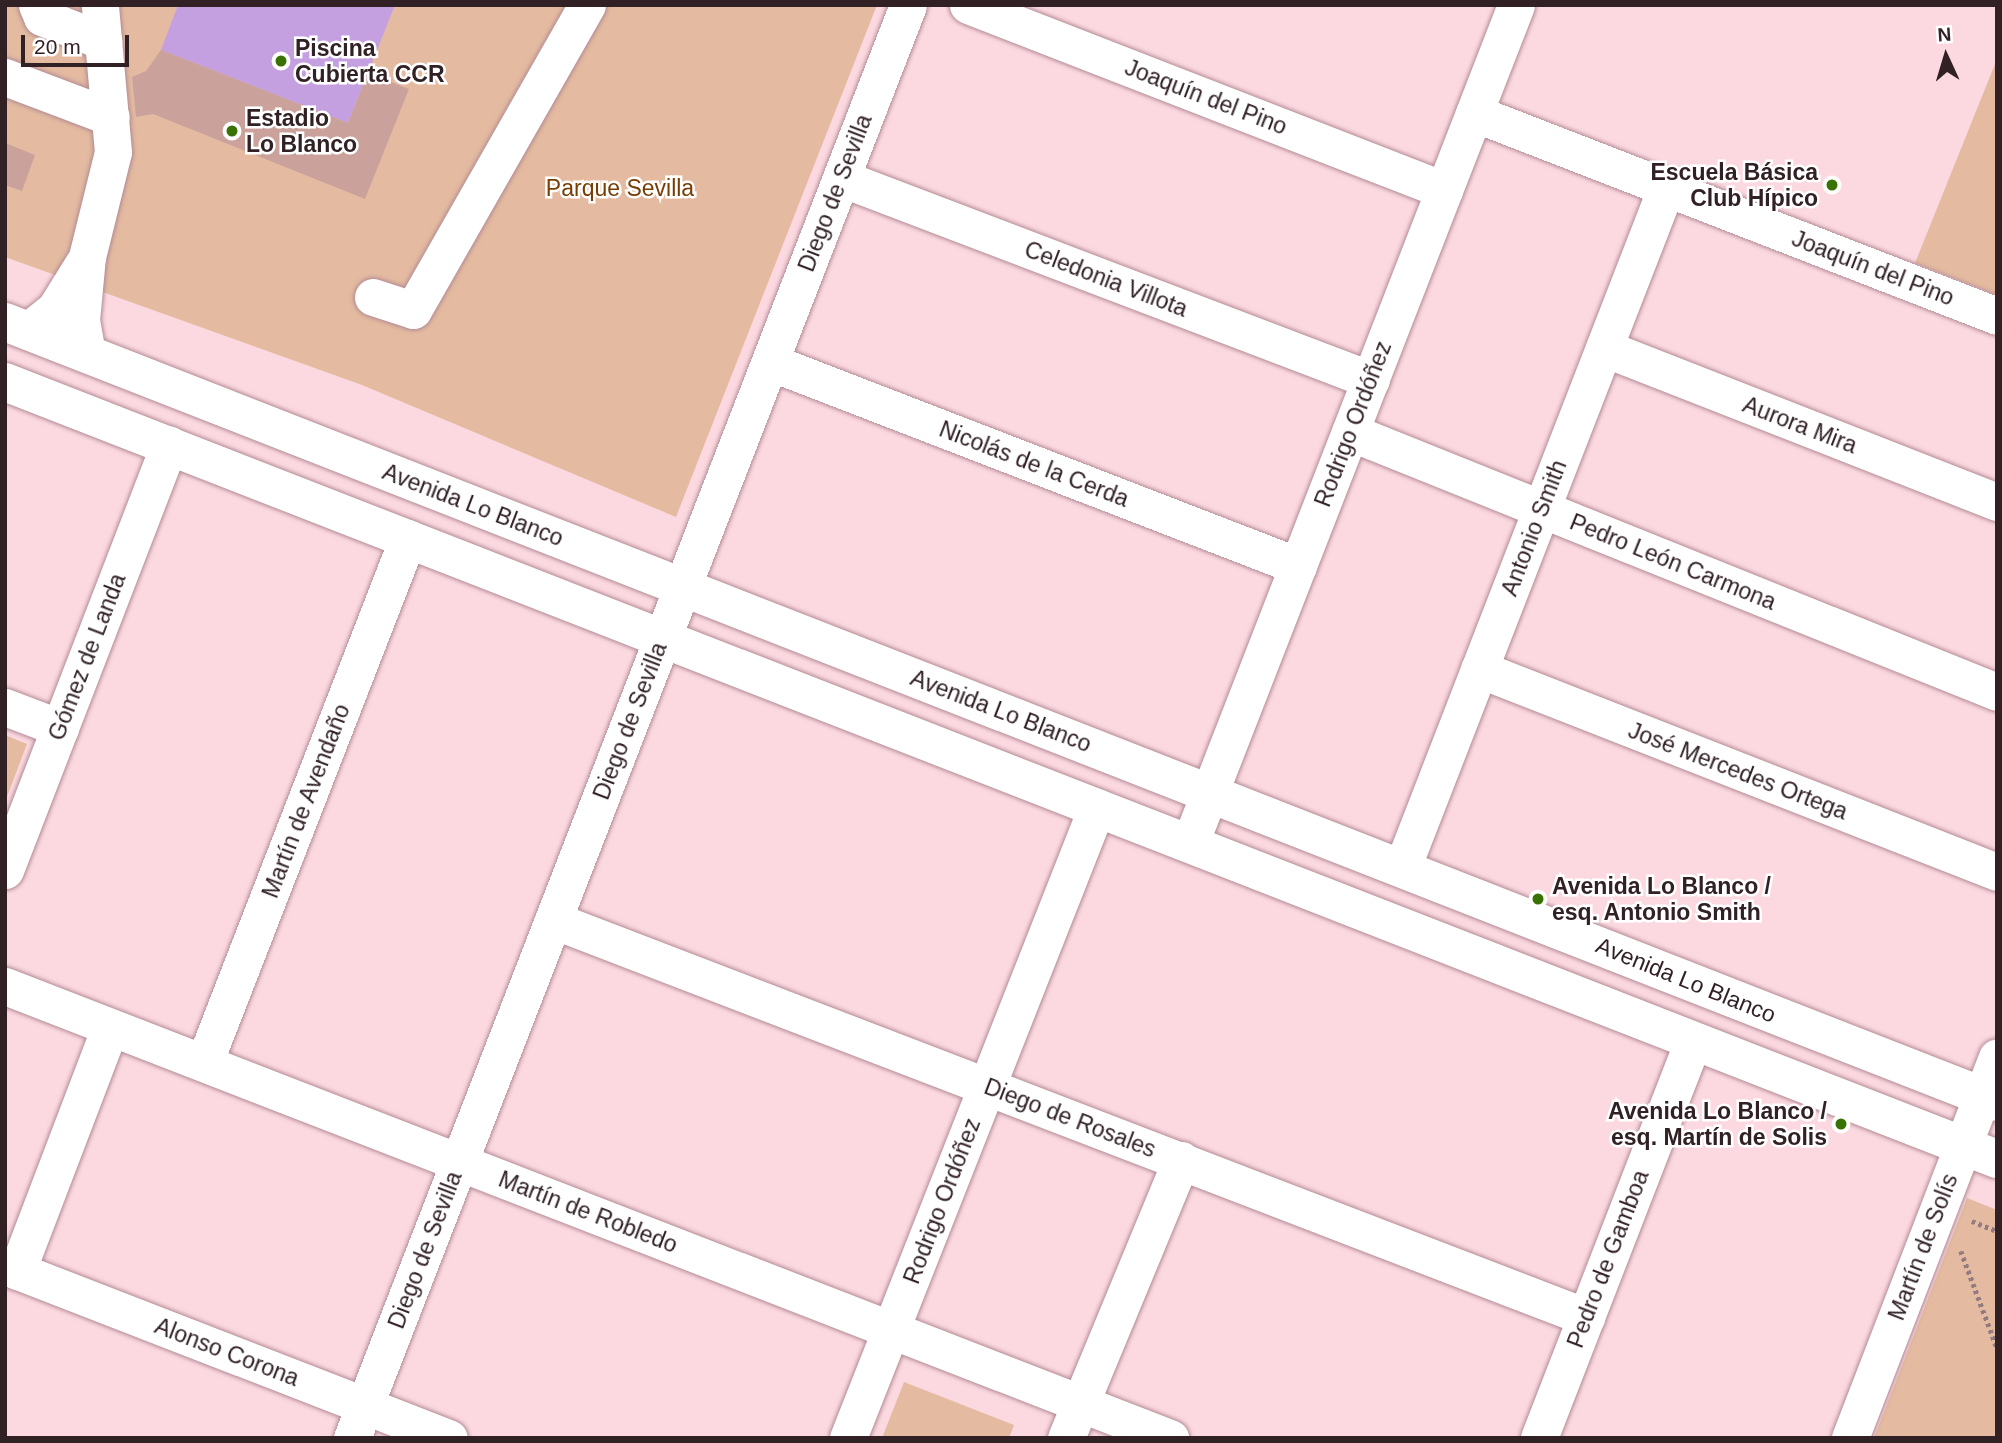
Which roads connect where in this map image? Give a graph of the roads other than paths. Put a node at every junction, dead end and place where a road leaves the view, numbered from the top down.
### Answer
1 (37, 5) edge
2 (100, 5) edge
3 (587, 5) edge
4 (908, 5) edge
5 (968, 5) edge
6 (1514, 6) edge
7 (103, 41) junction
8 (5, 76) edge
9 (1474, 113) junction
10 (111, 117) junction
11 (841, 178) junction
12 (1666, 188) junction
13 (1444, 190) junction
14 (87, 257) junction
15 (373, 297) dead end
16 (1997, 316) edge
17 (17, 326) edge
18 (1604, 348) junction
19 (88, 354) junction
20 (770, 362) junction
21 (1371, 380) junction
22 (5, 382) edge
23 (1350, 432) junction
24 (169, 444) junction
25 (1997, 502) edge
26 (1541, 509) junction
27 (408, 538) junction
28 (1298, 566) junction
29 (682, 587) junction
30 (663, 638) junction
31 (1479, 669) junction
32 (1997, 692) edge
33 (5, 707) edge
34 (60, 728) junction
35 (1210, 793) junction
36 (1097, 807) junction
37 (1190, 844) junction
38 (1402, 868) junction
39 (5, 870) edge
40 (1997, 872) edge
41 (553, 920) junction
42 (5, 986) edge
43 (110, 1027) junction
44 (1693, 1041) junction
45 (1997, 1057) edge
46 (204, 1063) junction
47 (987, 1087) junction
48 (1989, 1099) edge
49 (1980, 1152) edge
50 (1181, 1160) junction
51 (459, 1162) junction
52 (11, 1269) edge
53 (1586, 1317) junction
54 (891, 1329) junction
55 (1080, 1403) junction
56 (359, 1422) edge
57 (449, 1438) edge
58 (848, 1438) edge
59 (1066, 1438) edge
60 (1170, 1438) edge
61 (1539, 1438) edge
62 (1850, 1438) edge

1 - 7 street
2 - 7 street
3 - 15 street
4 - 11 street, Diego de Sevilla
5 - 13 street, Joaquín del Pino
6 - 9 street, Rodrigo Ordóñez
7 - 10 street
8 - 10 street
9 - 12 street, Joaquín del Pino
9 - 13 street, Rodrigo Ordóñez
10 - 14 street
11 - 20 street, Diego de Sevilla
11 - 21 street, Celedonia Villota
12 - 16 street, Joaquín del Pino
12 - 18 street, Antonio Smith
13 - 21 street, Rodrigo Ordóñez
14 - 17 street
14 - 19 street
17 - 19 main road, Avenida Lo Blanco
18 - 25 street, Aurora Mira
18 - 26 street, Antonio Smith
19 - 29 main road, Avenida Lo Blanco
20 - 28 street, Nicolás de la Cerda
20 - 29 street, Diego de Sevilla
21 - 23 street, Rodrigo Ordóñez
22 - 24 main road
23 - 26 street, Pedro León Carmona
23 - 28 street, Rodrigo Ordóñez
24 - 27 main road
24 - 34 street, Gómez de Landa
26 - 31 street, Antonio Smith
26 - 32 street, Pedro León Carmona
27 - 30 main road
27 - 46 street, Martín de Avendaño
28 - 35 street, Rodrigo Ordóñez
29 - 30 street, Diego de Sevilla
29 - 35 main road, Avenida Lo Blanco
30 - 36 main road
30 - 41 street, Diego de Sevilla
31 - 38 street, Antonio Smith
31 - 40 street, José Mercedes Ortega
33 - 34 street
34 - 39 street, Gómez de Landa
35 - 37 street, Rodrigo Ordóñez
35 - 38 main road, Avenida Lo Blanco
36 - 37 main road
36 - 47 street, Rodrigo Ordóñez
37 - 44 main road
38 - 48 main road, Avenida Lo Blanco
41 - 47 street, Diego de Rosales
41 - 51 street, Diego de Sevilla
42 - 43 street, Martín de Robledo
43 - 46 street, Martín de Robledo
43 - 52 street
44 - 49 main road
44 - 53 street, Pedro de Gamboa
45 - 48 street, Martín de Solís
46 - 51 street, Martín de Robledo
47 - 50 street, Diego de Rosales
47 - 54 street, Rodrigo Ordóñez
48 - 49 street, Martín de Solís
49 - 62 street, Martín de Solís
50 - 53 street, Diego de Rosales
50 - 55 street
51 - 54 street, Martín de Robledo
51 - 56 street, Diego de Sevilla
52 - 56 street, Alonso Corona
53 - 61 street, Pedro de Gamboa
54 - 55 street, Martín de Robledo
54 - 58 street, Rodrigo Ordóñez
55 - 59 street
55 - 60 street, Martín de Robledo
56 - 57 street, Alonso Corona

